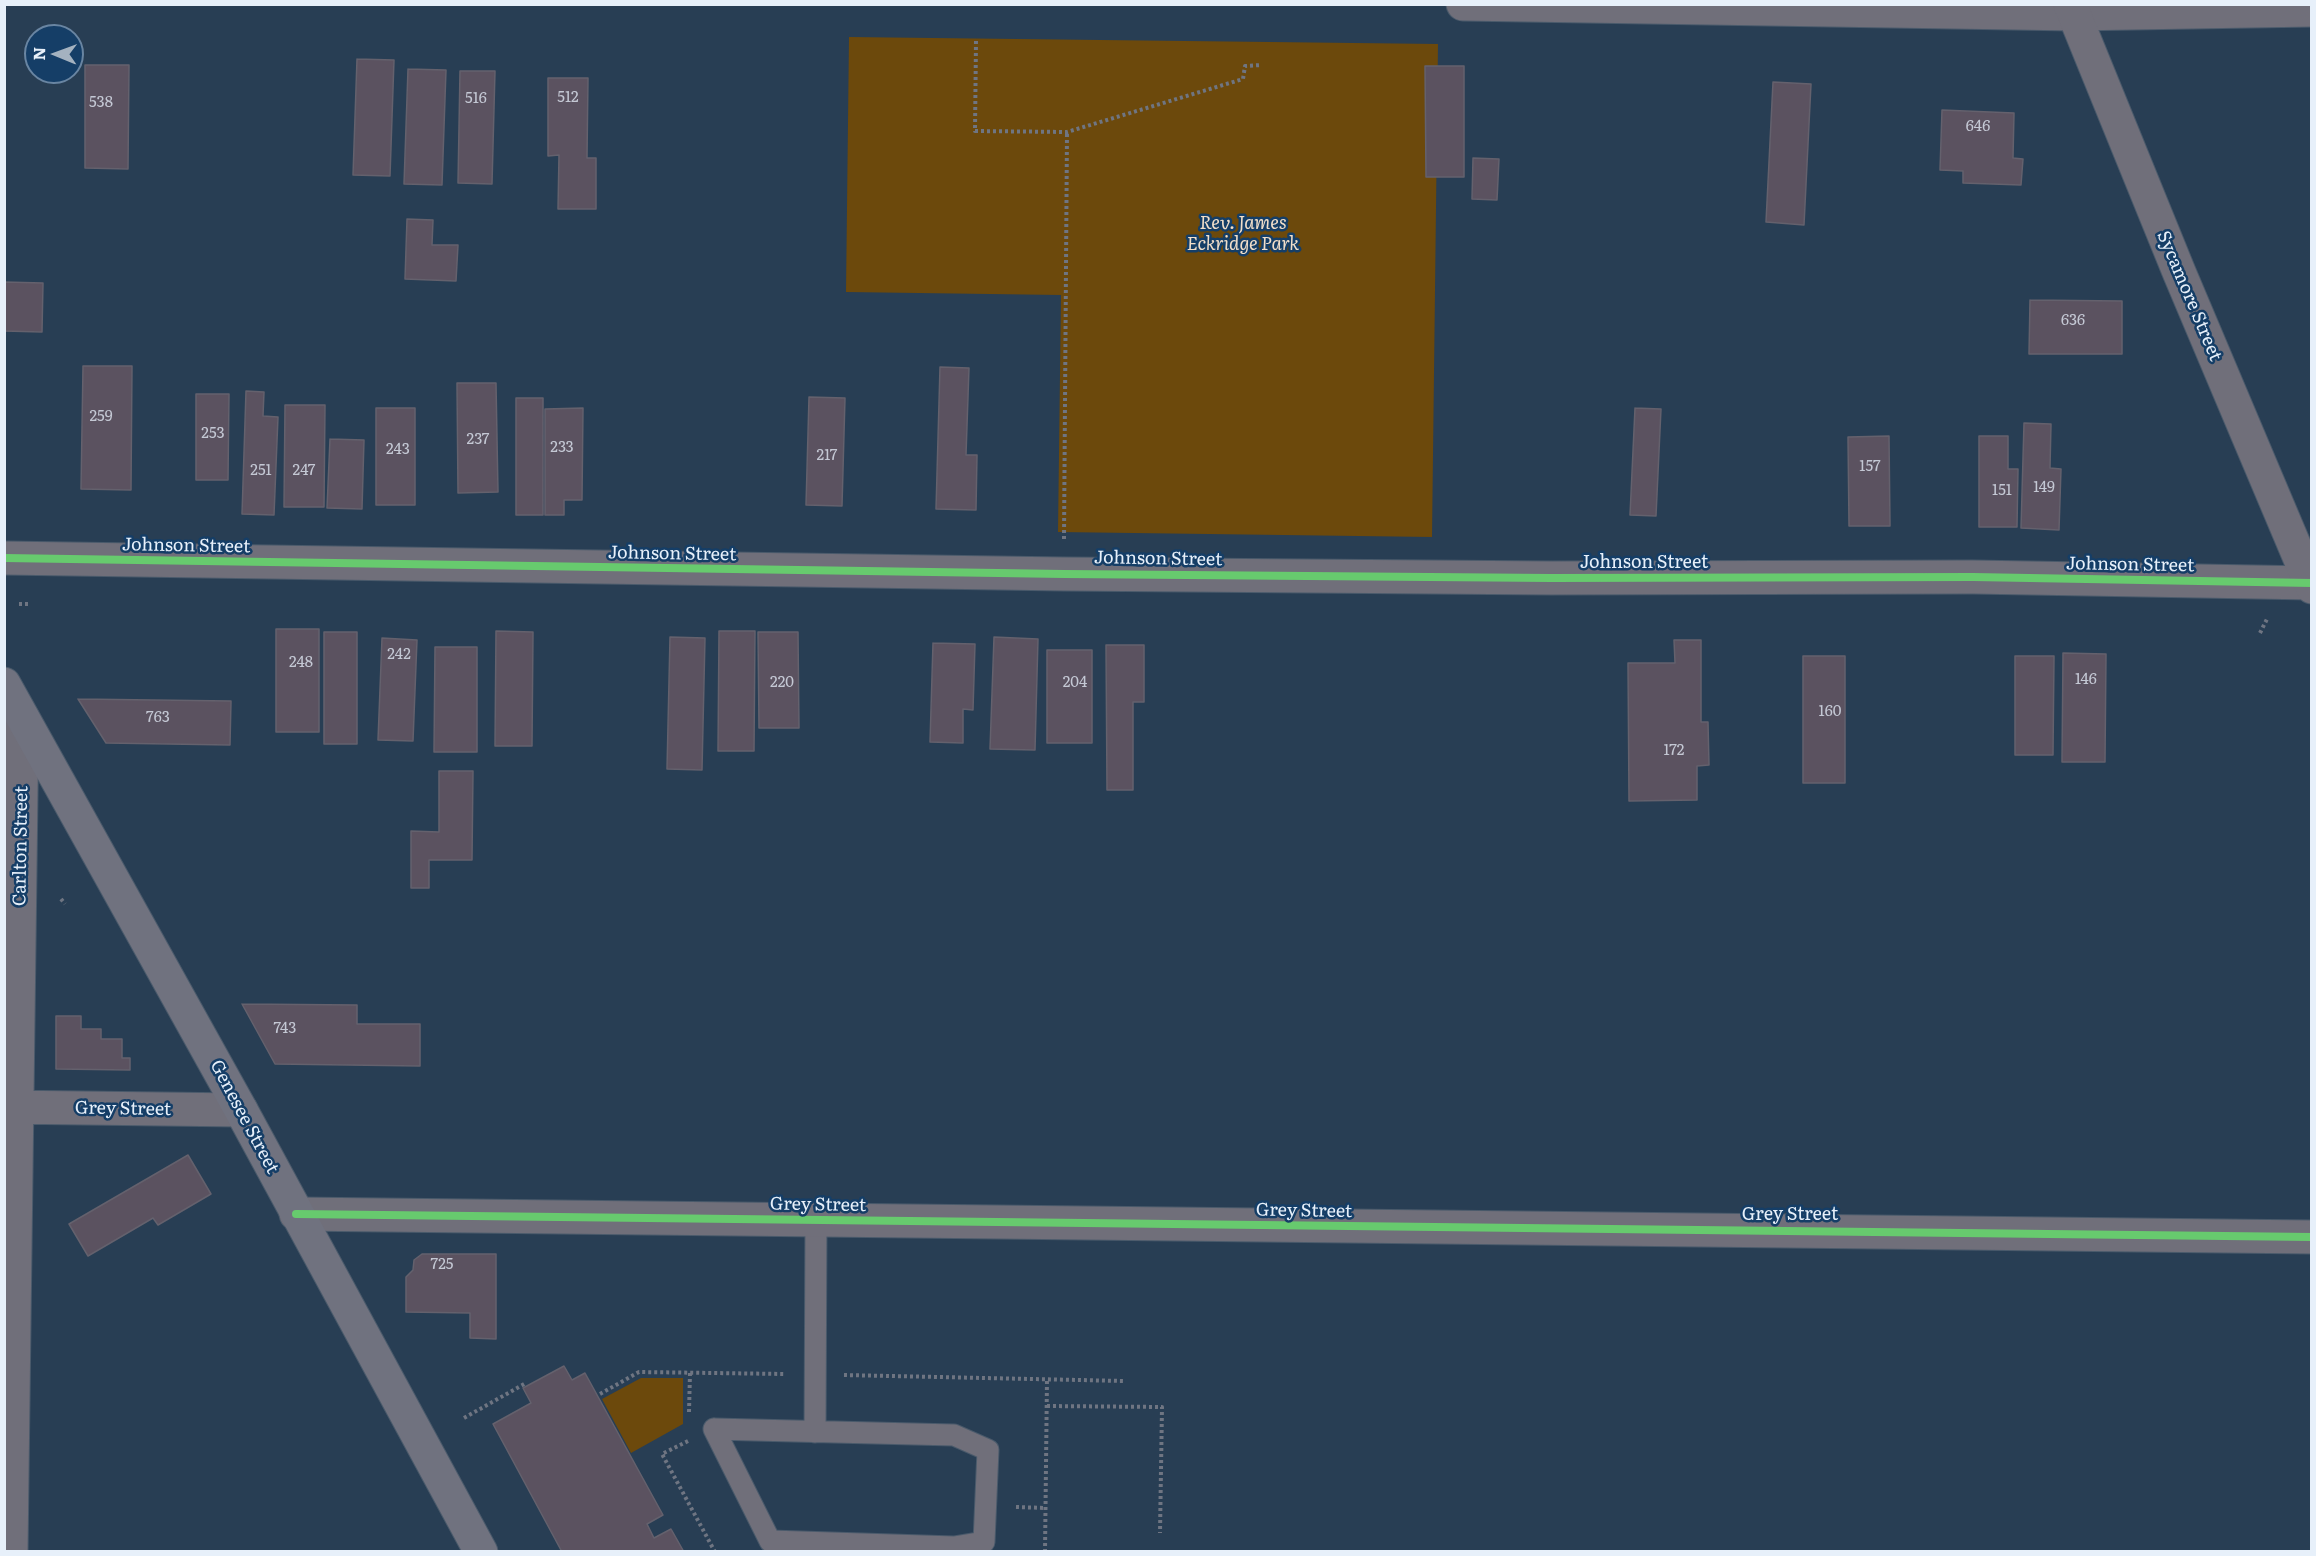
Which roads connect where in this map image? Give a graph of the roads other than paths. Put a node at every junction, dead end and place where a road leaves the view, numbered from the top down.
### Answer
1 (1463, 4) edge
2 (2072, 9) edge
3 (2312, 10) edge
4 (4, 558) edge
5 (2311, 584) edge
6 (4, 684) edge
7 (22, 717) junction
8 (11, 1107) edge
9 (241, 1110) junction
10 (296, 1214) junction
11 (816, 1220) junction
12 (2312, 1237) edge
13 (815, 1432) junction
14 (954, 1550) edge
15 (11, 1551) edge
16 (481, 1551) edge

1 - 2 street
2 - 3 street
2 - 5 street, Sycamore Street
4 - 5 street, Johnson Street
6 - 7 main road, Genesee Street
7 - 8 street, Carlton Street
7 - 9 main road, Genesee Street
8 - 9 street, Grey Street
8 - 15 street, Carlton Street
9 - 10 main road, Genesee Street
10 - 11 street, Grey Street
10 - 16 main road, Genesee Street
11 - 12 street, Grey Street
11 - 13 lane
13 - 14 lane
13 - 14 lane

